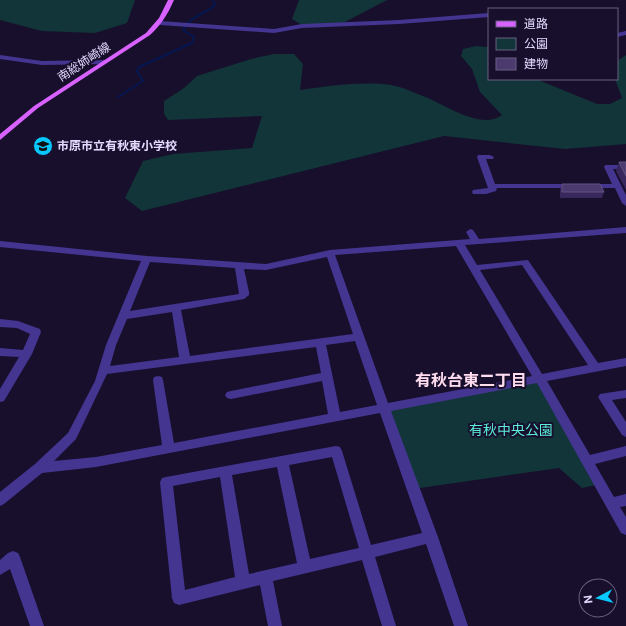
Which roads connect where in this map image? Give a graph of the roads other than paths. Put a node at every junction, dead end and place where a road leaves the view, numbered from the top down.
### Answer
1 (171, 0) edge
2 (488, 15) edge
3 (160, 23) junction
4 (0, 57) edge
5 (104, 62) junction
6 (0, 138) edge
7 (490, 157) dead end
8 (626, 167) edge
9 (617, 186) junction
10 (476, 192) dead end
11 (489, 192) junction
12 (626, 203) edge
13 (626, 230) edge
14 (470, 232) dead end
15 (476, 241) junction
16 (459, 243) junction
17 (0, 244) edge
18 (330, 252) junction
19 (147, 259) junction
20 (239, 266) junction
21 (474, 268) junction
22 (176, 308) junction
23 (123, 316) junction
24 (0, 323) edge
25 (359, 337) junction
26 (320, 342) junction
27 (0, 352) edge
28 (27, 354) junction
29 (185, 360) junction
30 (626, 362) edge
31 (596, 368) junction
32 (103, 371) junction
33 (327, 376) junction
34 (540, 379) junction
35 (158, 380) dead end
36 (626, 394) edge
37 (231, 395) dead end
38 (0, 398) edge
39 (384, 408) junction
40 (335, 418) junction
41 (626, 432) edge
42 (169, 449) junction
43 (626, 451) edge
44 (282, 461) junction
45 (587, 461) junction
46 (39, 468) junction
47 (225, 471) junction
48 (0, 500) edge
49 (626, 500) edge
50 (611, 503) junction
51 (626, 529) edge
52 (431, 537) junction
53 (366, 552) junction
54 (305, 567) junction
55 (0, 569) edge
56 (265, 577) junction
57 (243, 582) junction
58 (37, 626) edge
59 (276, 626) edge
60 (389, 626) edge
61 (461, 626) edge

1 - 3 main road, 南総姉崎線
2 - 3 street
3 - 5 main road, 南総姉崎線
4 - 5 street
5 - 6 main road, 南総姉崎線
7 - 11 street
8 - 9 street
9 - 11 street
9 - 12 street
10 - 11 street
13 - 15 street
14 - 15 street
15 - 16 street
16 - 18 street
16 - 21 street
17 - 19 street
18 - 20 street
18 - 25 street
19 - 20 street
19 - 23 street
20 - 22 street
21 - 31 street
21 - 34 street
22 - 23 street
22 - 29 street
23 - 32 street
24 - 28 street
25 - 26 street
25 - 39 street
26 - 29 street
26 - 33 street
27 - 28 street
28 - 38 street
29 - 32 street
30 - 31 street
31 - 34 street
32 - 46 street
33 - 37 street
33 - 40 street
34 - 39 street
34 - 45 street
35 - 42 street
36 - 41 street
39 - 40 street
39 - 52 street
40 - 42 street
42 - 46 street
43 - 45 street
44 - 47 street
44 - 53 street
44 - 54 street
45 - 50 street
46 - 48 street
47 - 57 street
47 - 57 street
49 - 50 street
50 - 51 street
52 - 53 street
52 - 61 street
53 - 54 street
53 - 60 street
54 - 56 street
55 - 58 street
56 - 57 street
56 - 59 street

